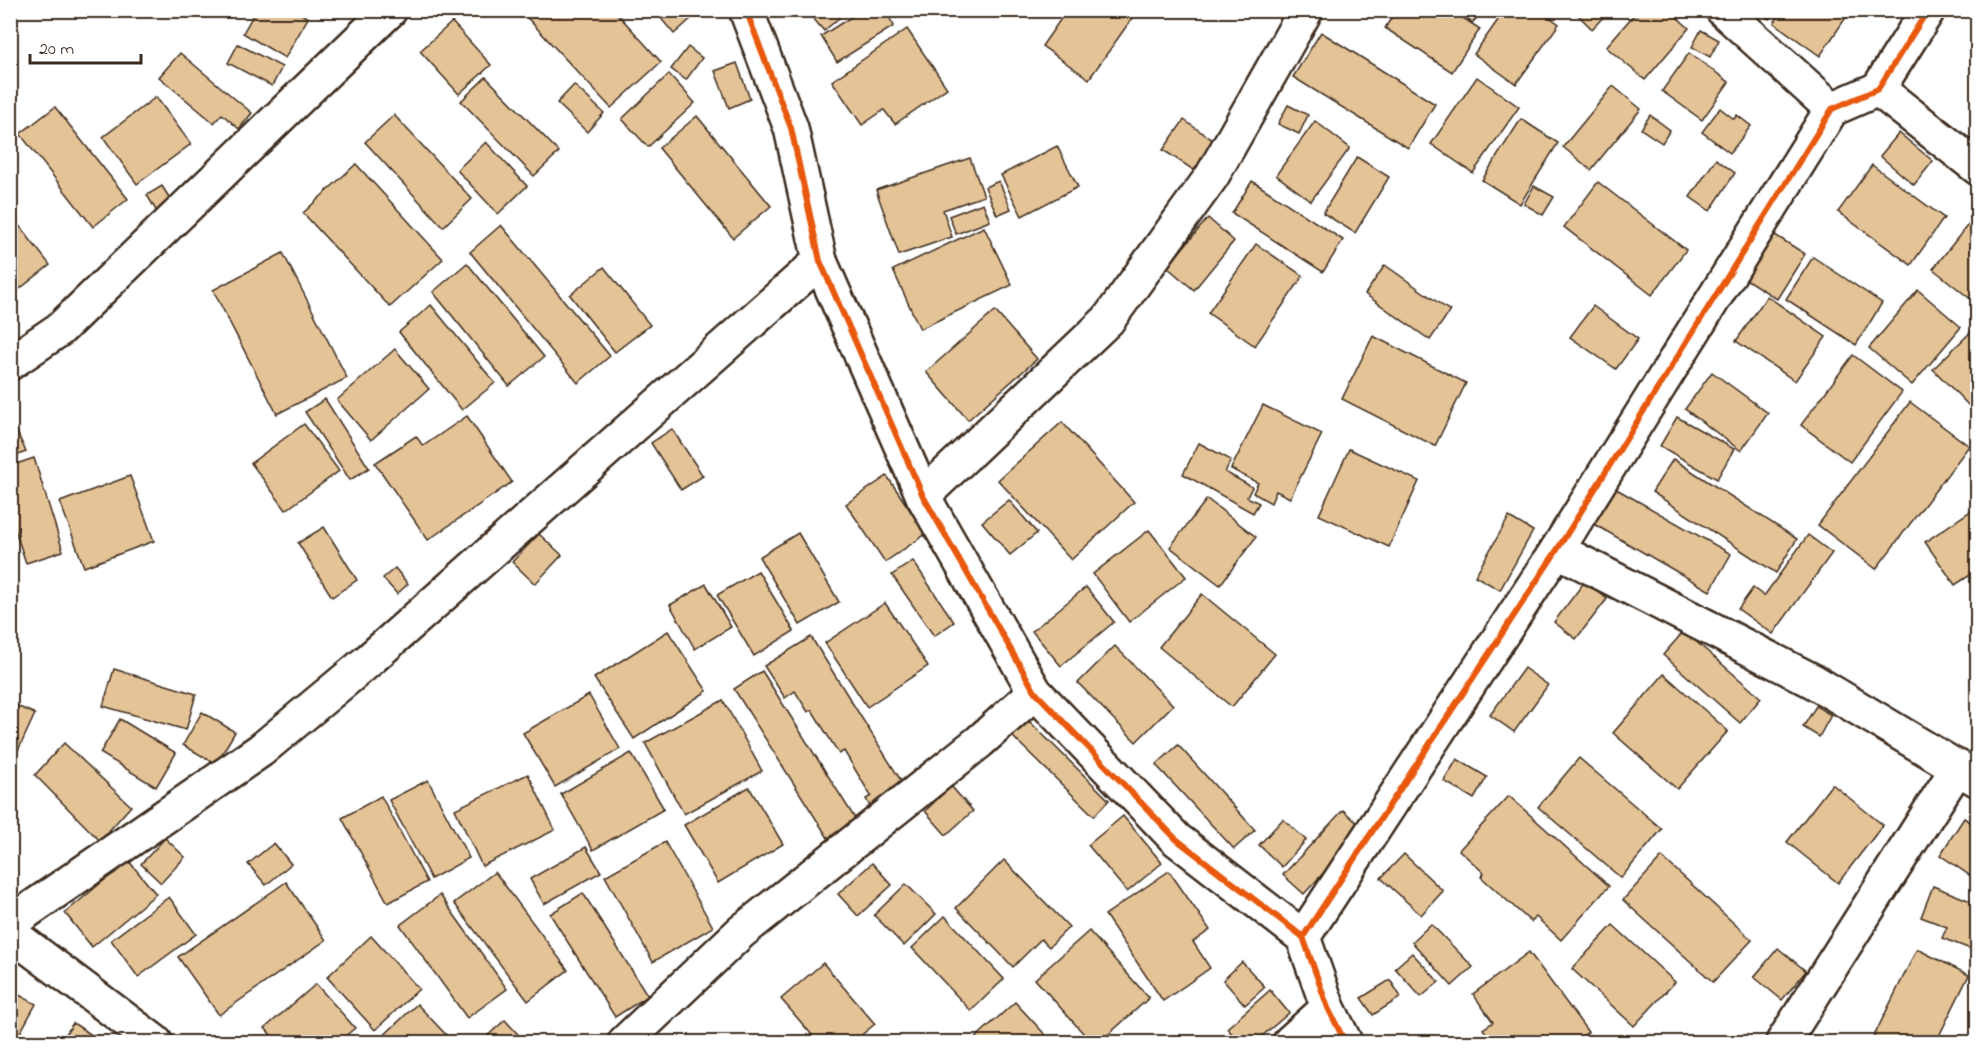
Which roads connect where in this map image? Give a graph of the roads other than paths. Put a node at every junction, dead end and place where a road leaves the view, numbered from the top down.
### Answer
1 (390, 10) edge
2 (746, 10) edge
3 (1306, 10) edge
4 (1724, 10) edge
5 (1928, 10) edge
6 (1878, 89) junction
7 (1832, 109) junction
8 (1977, 168) edge
9 (820, 261) junction
10 (10, 363) edge
11 (923, 496) junction
12 (1557, 550) junction
13 (1035, 692) junction
14 (1968, 774) edge
15 (10, 923) edge
16 (10, 933) edge
17 (1303, 937) junction
18 (1328, 1008) junction
19 (154, 1042) edge
20 (625, 1042) edge
21 (1290, 1042) edge
22 (1345, 1042) edge
23 (1783, 1042) edge

1 - 10 street
2 - 9 street
3 - 11 street
4 - 7 street
5 - 6 street
6 - 7 street
6 - 8 street
7 - 12 street
9 - 11 street
9 - 15 street
11 - 13 street
12 - 14 street
12 - 17 street
13 - 17 street
13 - 20 street
14 - 23 street
16 - 19 street
17 - 18 street
18 - 21 street
18 - 22 street

